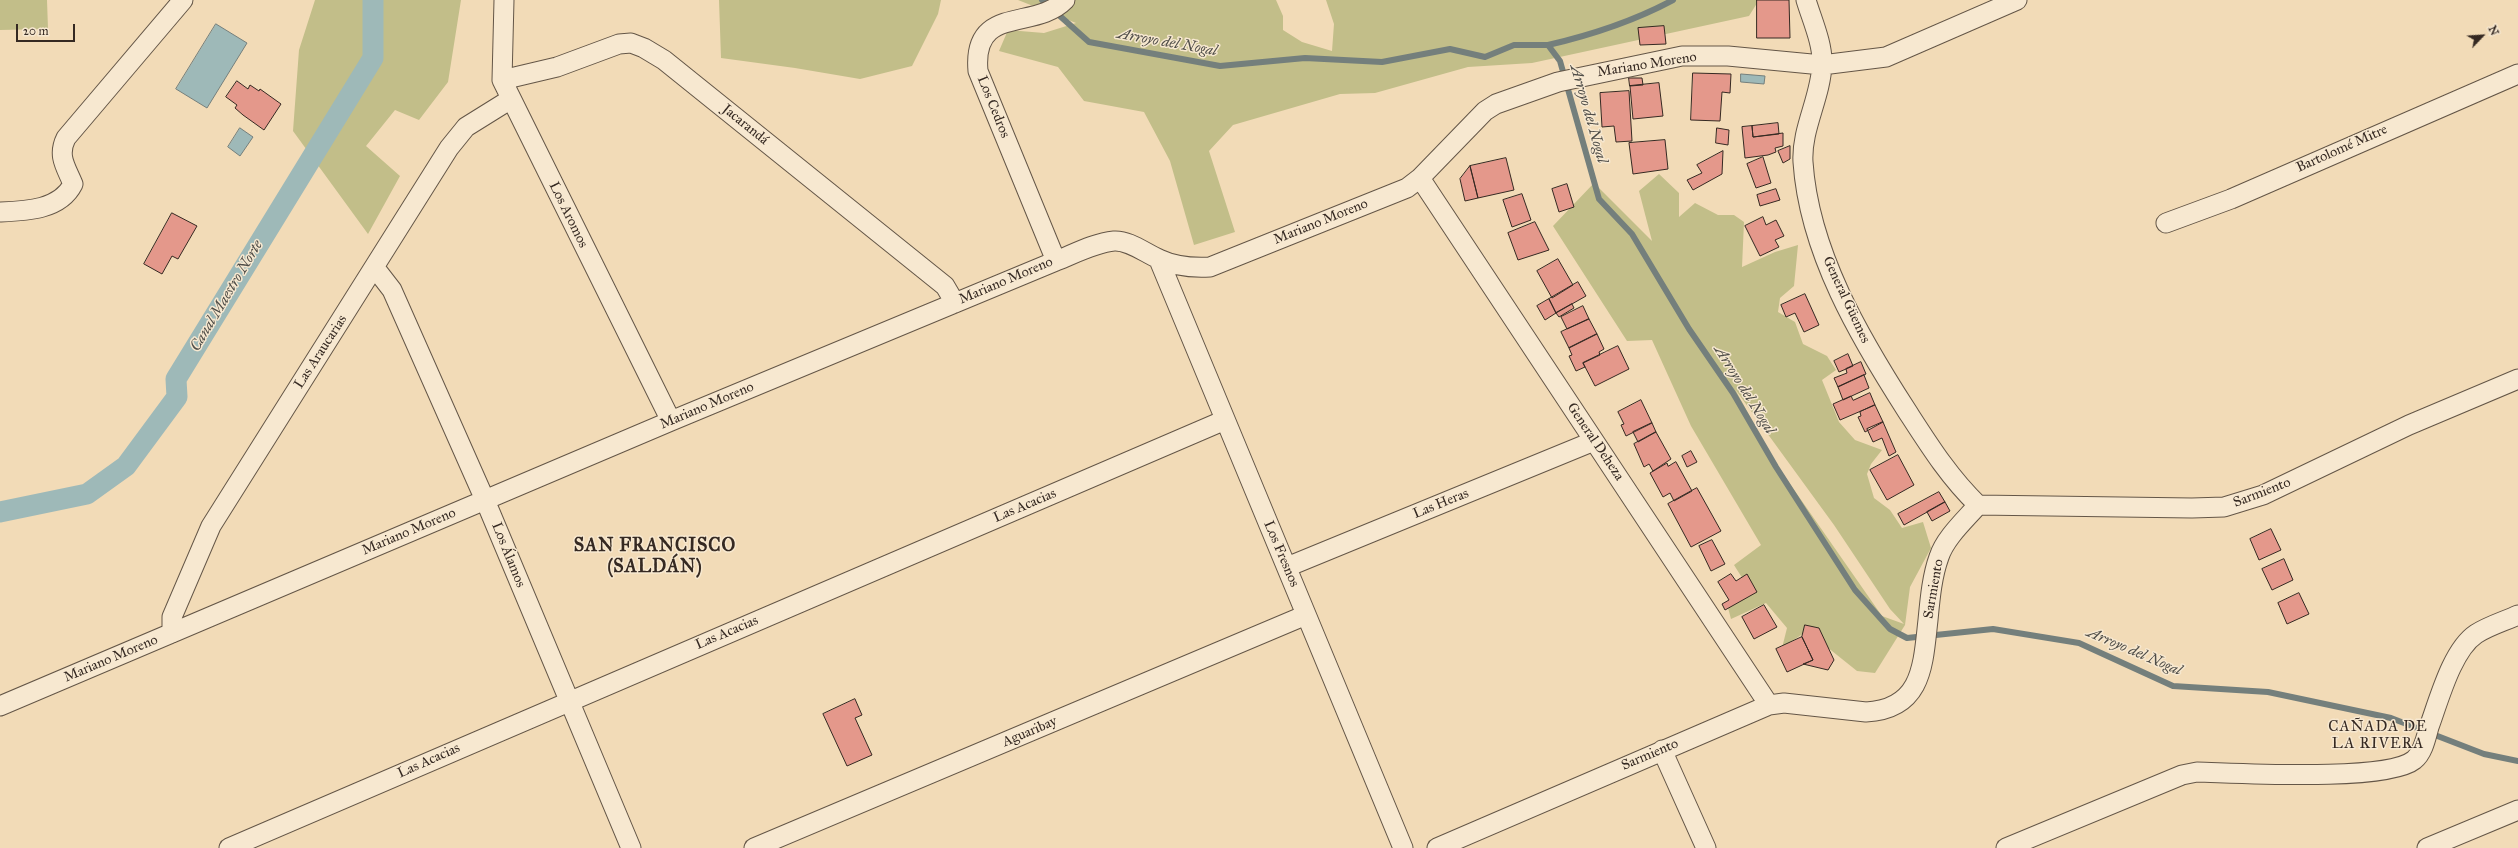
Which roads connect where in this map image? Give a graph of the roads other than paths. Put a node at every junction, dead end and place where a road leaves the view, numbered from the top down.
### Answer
1 (183, 0) edge
2 (504, 0) edge
3 (1806, 0) edge
4 (2017, 0) edge
5 (1056, 6) edge
6 (1822, 65) junction
7 (2518, 74) edge
8 (502, 80) junction
9 (511, 99) junction
10 (1420, 178) junction
11 (0, 212) edge
12 (2166, 222) dead end
13 (1056, 260) junction
14 (1159, 260) junction
15 (375, 268) junction
16 (955, 303) junction
17 (2518, 379) edge
18 (1225, 420) junction
19 (670, 421) junction
20 (1594, 441) junction
21 (486, 500) junction
22 (1978, 505) junction
23 (1287, 567) junction
24 (1306, 615) junction
25 (2518, 616) edge
26 (172, 633) junction
27 (568, 701) junction
28 (1769, 705) junction
29 (0, 706) edge
30 (1662, 750) junction
31 (2518, 810) edge
32 (2438, 846) edge
33 (230, 848) edge
34 (631, 848) edge
35 (754, 848) edge
36 (1403, 848) edge
37 (1437, 848) edge
38 (1706, 848) edge
39 (2006, 848) edge

1 - 11 street
2 - 8 street, Los Aromos
3 - 6 street
4 - 6 street, Mariano Moreno
5 - 13 street, Los Cedros
6 - 10 street, Mariano Moreno
6 - 22 street, General Güemes
7 - 12 street, Bartolomé Mitre
8 - 9 street, Los Aromos
8 - 16 street, Jacarandá
9 - 15 street, Las Araucarias
9 - 19 street, Los Aromos
10 - 14 street, Mariano Moreno
10 - 20 street, General Deheza
13 - 14 street, Mariano Moreno
13 - 16 street, Mariano Moreno
14 - 18 street, Los Fresnos
15 - 21 street, Los Álamos
15 - 26 street, Las Araucarias
16 - 19 street, Mariano Moreno
17 - 22 street, Sarmiento
18 - 23 street, Los Fresnos
18 - 27 street, Las Acacias
19 - 21 street, Mariano Moreno
20 - 23 street, Las Heras
20 - 28 street, General Deheza
21 - 26 street, Mariano Moreno
21 - 27 street, Los Álamos
22 - 28 street, Sarmiento
23 - 24 street, Los Fresnos
24 - 35 street, Aguaribay
24 - 36 street, Los Fresnos
25 - 39 street
26 - 29 street, Mariano Moreno
27 - 33 street, Las Acacias
27 - 34 street, Los Álamos
28 - 30 street, Sarmiento
30 - 37 street, Sarmiento
30 - 38 street
31 - 32 street

